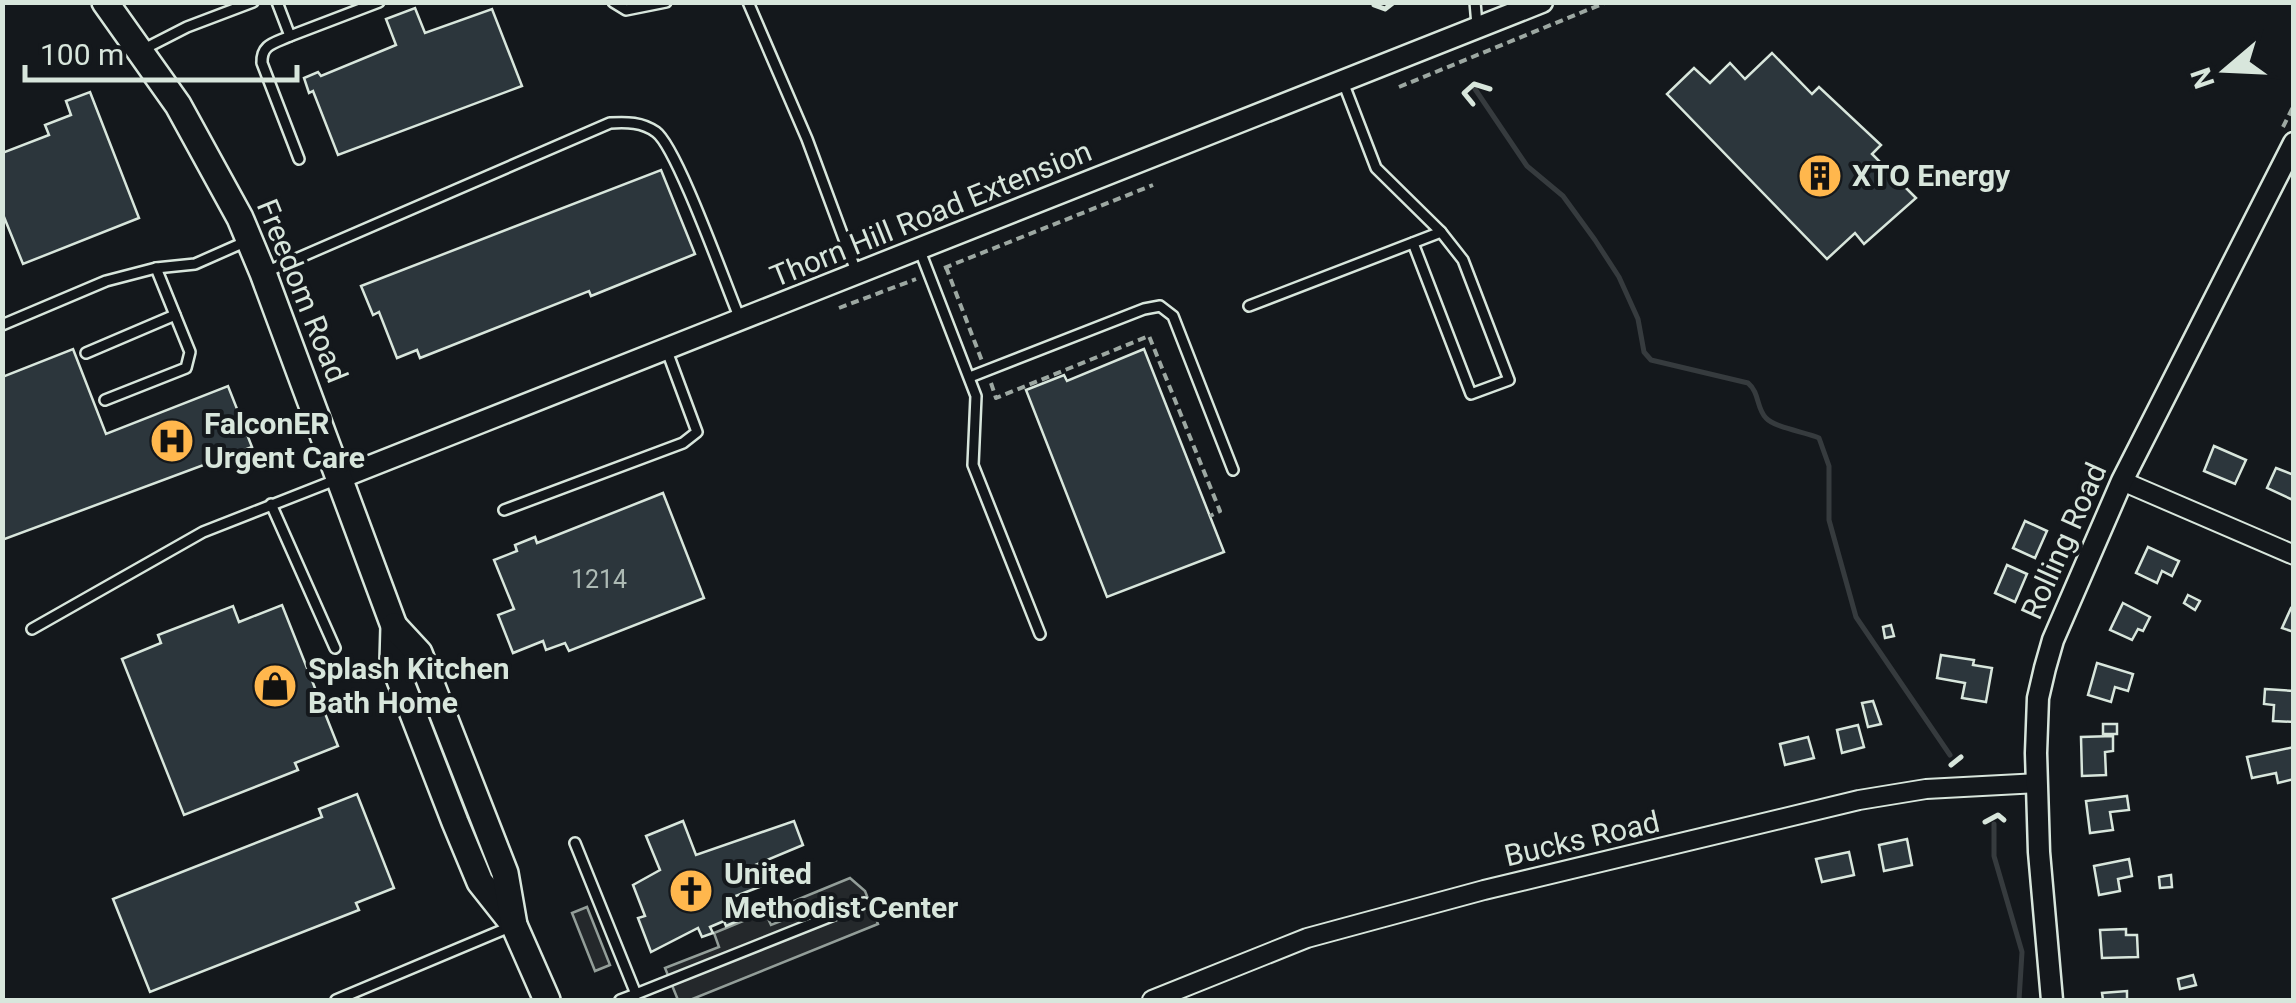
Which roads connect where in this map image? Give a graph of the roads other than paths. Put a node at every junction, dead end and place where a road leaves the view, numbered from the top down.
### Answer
1 (104, 2) edge
2 (252, 2) edge
3 (277, 2) edge
4 (379, 2) edge
5 (613, 2) edge
6 (666, 2) edge
7 (748, 2) edge
8 (1475, 2) edge
9 (1542, 2) edge
10 (1478, 28) junction
11 (290, 36) junction
12 (142, 51) junction
13 (1343, 82) junction
14 (2294, 142) edge
15 (299, 159) dead end
16 (1441, 232) junction
17 (250, 240) junction
18 (1414, 243) junction
19 (920, 250) junction
20 (156, 268) junction
21 (263, 273) junction
22 (858, 275) junction
23 (1249, 306) dead end
24 (175, 315) junction
25 (741, 322) junction
26 (2, 325) edge
27 (667, 351) junction
28 (86, 352) dead end
29 (970, 378) junction
30 (105, 400) dead end
31 (1233, 470) dead end
32 (340, 478) junction
33 (2122, 482) junction
34 (271, 504) junction
35 (504, 510) dead end
36 (2294, 555) edge
37 (32, 628) dead end
38 (1040, 634) dead end
39 (335, 648) dead end
40 (2037, 783) junction
41 (575, 843) dead end
42 (864, 904) dead end
43 (514, 924) junction
44 (636, 994) junction
45 (1164, 998) edge
46 (336, 1000) edge
47 (546, 1000) edge
48 (620, 1000) edge
49 (2052, 1000) edge

1 - 12 main road, Freedom Road
2 - 12 lane
3 - 11 lane
4 - 11 lane
5 - 6 lane
7 - 22 lane
8 - 10 lane
9 - 10 street, Thorn Hill Road Extension
10 - 13 street, Thorn Hill Road Extension
11 - 15 lane
12 - 17 main road, Freedom Road
13 - 16 lane
13 - 19 street, Thorn Hill Road Extension
14 - 33 street, Rolling Road
16 - 18 lane
16 - 18 lane
17 - 20 lane
17 - 21 main road, Freedom Road
18 - 23 lane
19 - 22 street, Thorn Hill Road Extension
19 - 29 lane
20 - 24 lane
20 - 26 lane
21 - 25 lane
21 - 32 main road, Freedom Road
22 - 25 street, Thorn Hill Road Extension
24 - 28 lane
24 - 30 lane
25 - 27 street, Thorn Hill Road Extension
27 - 32 street, Thorn Hill Road Extension
27 - 35 lane
29 - 31 lane
29 - 38 lane
32 - 34 lane
32 - 43 main road, Freedom Road
33 - 36 street
33 - 40 street, Rolling Road
34 - 37 lane
34 - 39 lane
40 - 45 street, Bucks Road
40 - 49 street, Rolling Road
41 - 44 lane
42 - 44 lane
43 - 46 lane
43 - 47 main road, Freedom Road
44 - 48 lane

